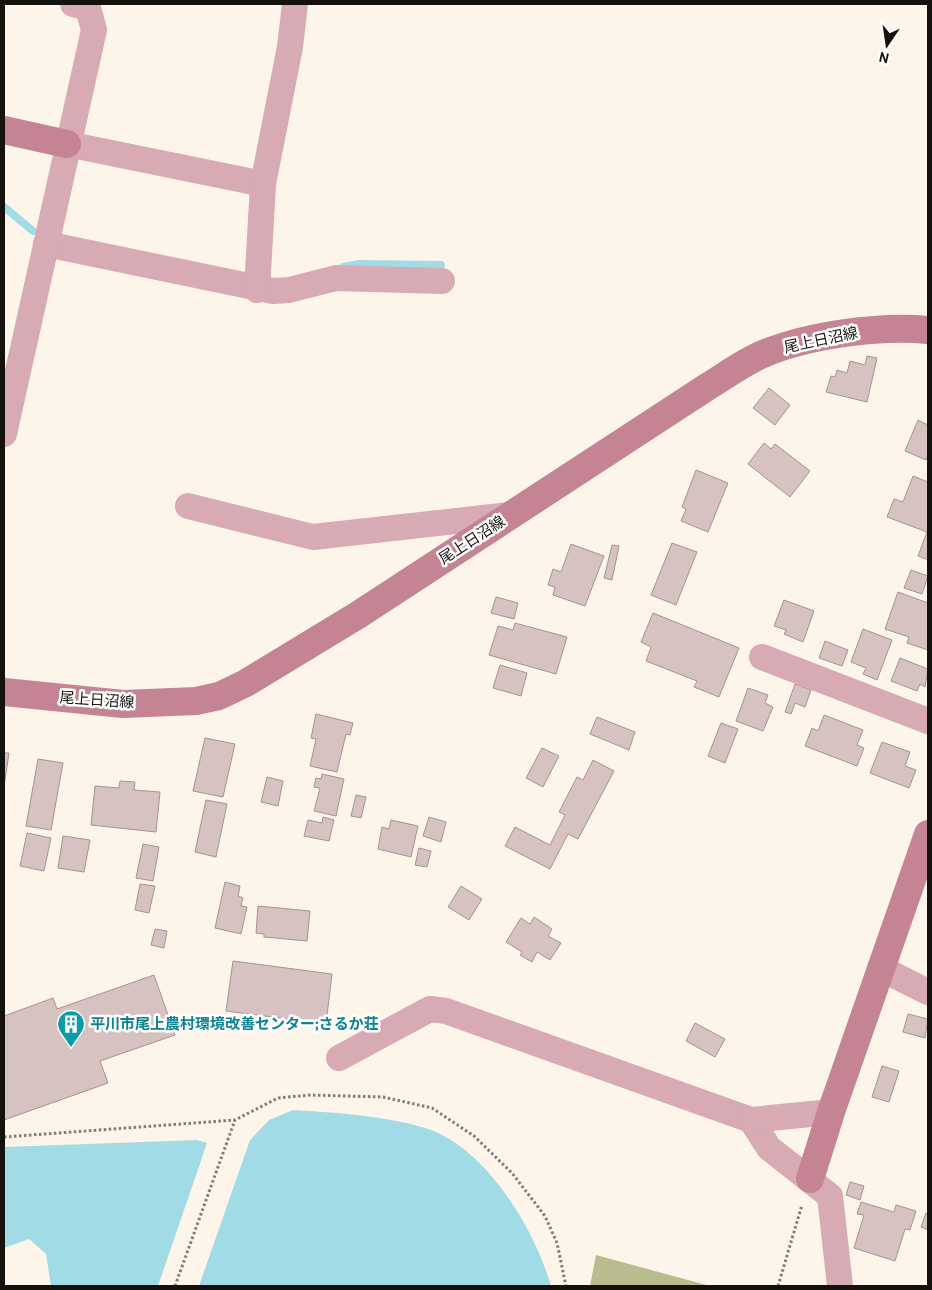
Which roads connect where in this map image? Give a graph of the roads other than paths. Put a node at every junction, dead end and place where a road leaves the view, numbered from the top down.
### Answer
1 (73, 4) edge
2 (295, 4) edge
3 (4, 130) edge
4 (68, 144) junction
5 (263, 184) junction
6 (46, 244) junction
7 (442, 281) dead end
8 (257, 290) junction
9 (928, 330) edge
10 (4, 434) edge
11 (188, 506) dead end
12 (510, 516) junction
13 (762, 657) dead end
14 (4, 692) edge
15 (928, 721) edge
16 (928, 834) edge
17 (880, 968) junction
18 (928, 992) edge
19 (339, 1058) dead end
20 (831, 1112) junction
21 (751, 1120) junction
22 (810, 1179) junction
23 (840, 1286) edge

1 - 4 street
2 - 5 street
3 - 4 main road
4 - 5 street
4 - 6 street
5 - 8 street
6 - 8 street
6 - 10 street
7 - 8 street
9 - 12 main road, 尾上日沼線
11 - 12 street
12 - 14 main road, 尾上日沼線
13 - 15 street
16 - 17 main road
17 - 18 street
17 - 20 main road
19 - 21 street
20 - 21 street
20 - 22 main road
21 - 22 street
22 - 23 street

